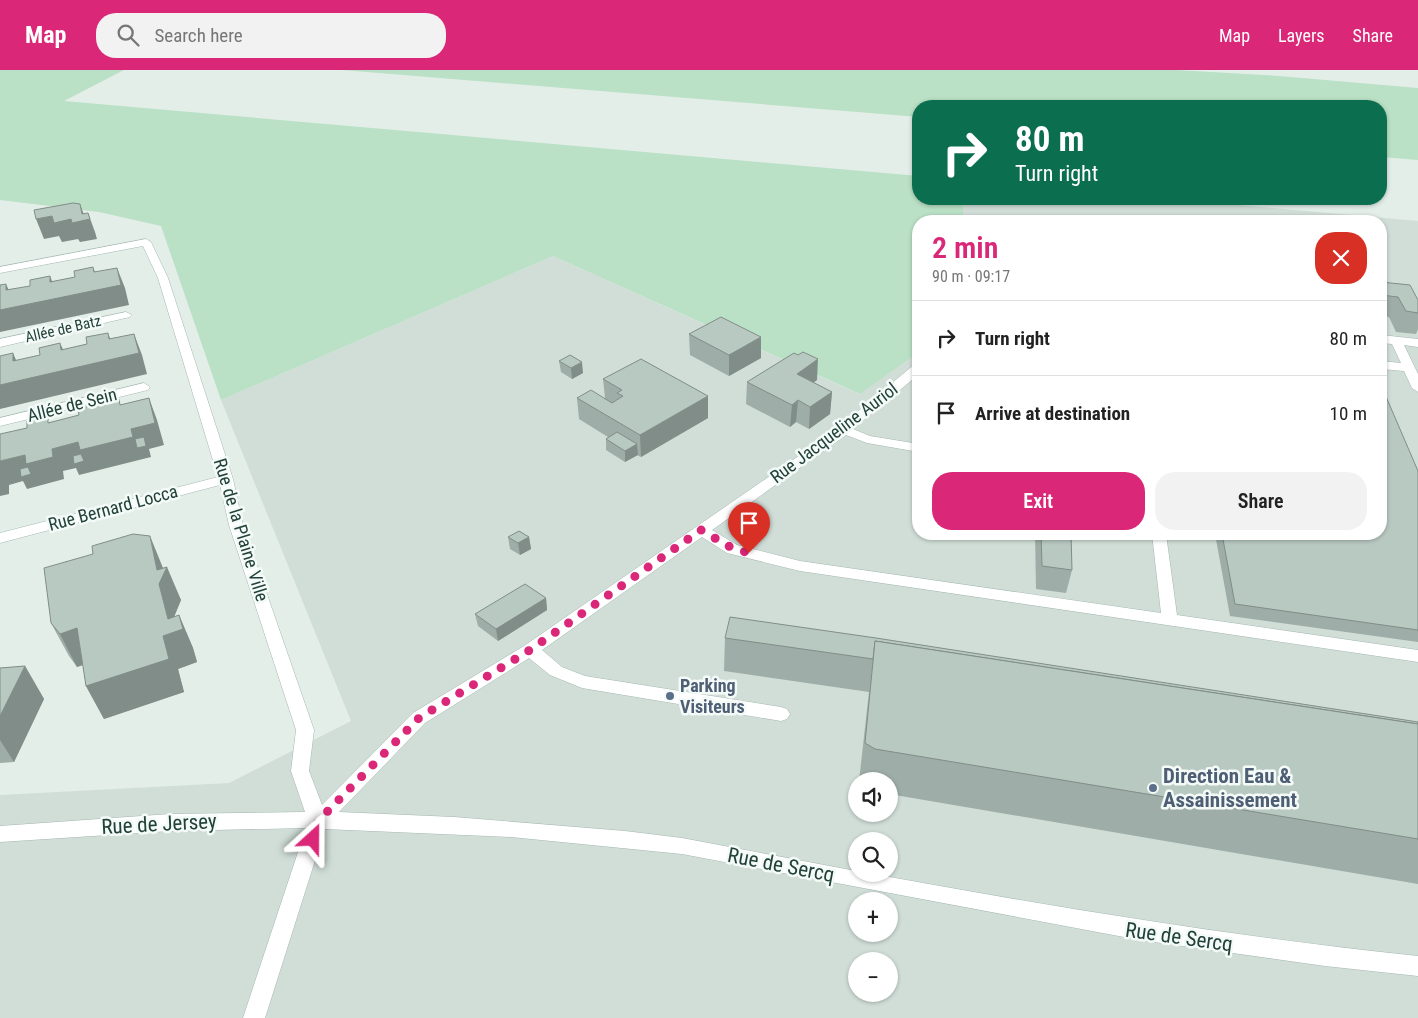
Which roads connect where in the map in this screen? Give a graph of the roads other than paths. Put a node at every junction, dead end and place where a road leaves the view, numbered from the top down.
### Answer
1 (0, 270) edge
2 (126, 315) dead end
3 (1387, 339) edge
4 (1396, 340) junction
5 (0, 343) edge
6 (1418, 343) edge
7 (1387, 366) edge
8 (1408, 368) junction
9 (912, 373) edge
10 (144, 387) dead end
11 (1418, 388) edge
12 (0, 422) edge
13 (844, 430) junction
14 (912, 447) edge
15 (226, 479) junction
16 (701, 530) junction
17 (0, 538) edge
18 (1160, 540) edge
19 (1170, 620) junction
20 (530, 650) junction
21 (1418, 656) edge
22 (781, 714) dead end
23 (318, 821) junction
24 (0, 834) edge
25 (1418, 966) edge
26 (254, 1018) edge

1 - 15 street, Rue de la Plaine Ville
2 - 5 street, Allée de Batz
3 - 4 street
4 - 6 street
4 - 8 street
7 - 8 street
8 - 11 street
9 - 13 street, Rue Jacqueline Auriol
10 - 12 street, Allée de Sein
13 - 14 street
13 - 16 street, Rue Jacqueline Auriol
15 - 17 street, Rue Bernard Locca
15 - 23 street, Rue de la Plaine Ville
16 - 19 street
16 - 20 street, Rue Jacqueline Auriol
18 - 19 street
19 - 21 street
20 - 22 street
20 - 23 street, Rue Jacqueline Auriol
23 - 24 street, Rue de Jersey
23 - 25 street, Rue de Sercq
23 - 26 street

